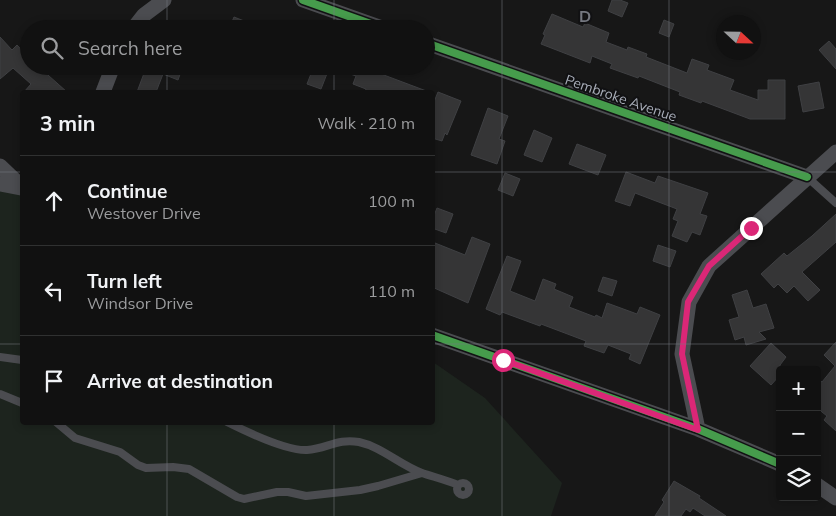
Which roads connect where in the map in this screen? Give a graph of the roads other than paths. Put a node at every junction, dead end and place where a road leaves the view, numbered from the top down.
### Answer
1 (164, 0) edge
2 (303, 0) edge
3 (140, 20) edge
4 (360, 20) edge
5 (435, 46) edge
6 (110, 75) edge
7 (104, 90) edge
8 (836, 152) edge
9 (0, 166) edge
10 (807, 177) junction
11 (0, 184) edge
12 (20, 186) edge
13 (20, 188) edge
14 (836, 203) edge
15 (435, 336) edge
16 (0, 357) edge
17 (20, 360) edge
18 (0, 394) edge
19 (20, 402) edge
20 (60, 425) edge
21 (234, 425) edge
22 (698, 430) junction
23 (776, 462) edge
24 (422, 473) junction
25 (458, 485) dead end
26 (821, 488) edge
27 (836, 498) edge

1 - 3 street
2 - 4 street
5 - 10 street, Pembroke Avenue
6 - 7 street
8 - 10 street
9 - 12 street
10 - 14 lane
10 - 22 street
11 - 13 street
15 - 22 street
16 - 17 lane
18 - 19 lane
20 - 24 lane
21 - 24 lane
22 - 23 street
24 - 25 lane
26 - 27 street

